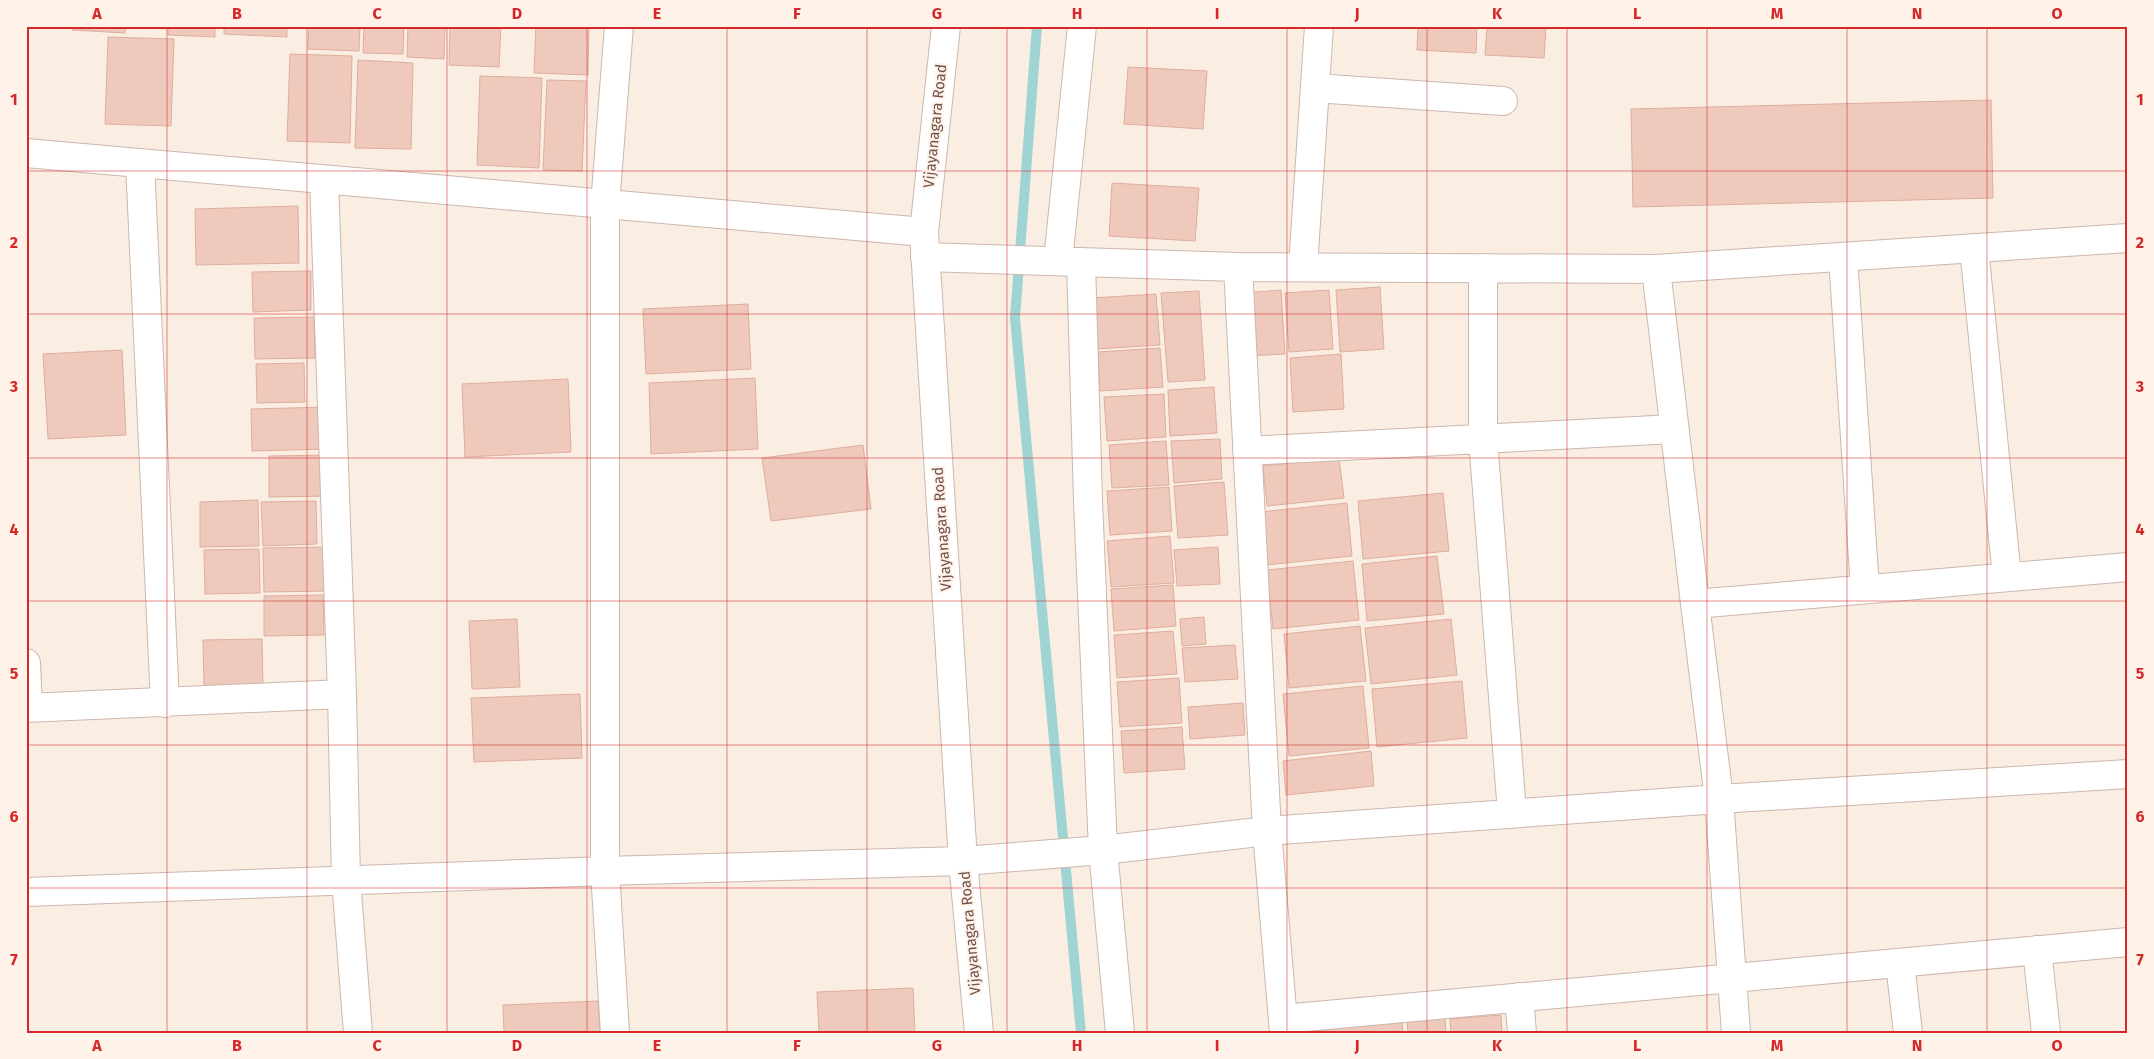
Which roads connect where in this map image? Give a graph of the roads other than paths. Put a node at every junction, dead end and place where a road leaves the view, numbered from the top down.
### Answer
1 (619, 26) edge
2 (946, 26) edge
3 (1082, 26) edge
4 (1319, 26) edge
5 (1315, 88) junction
6 (1504, 100) dead end
7 (26, 153) edge
8 (140, 163) junction
9 (324, 180) junction
10 (604, 205) junction
11 (2128, 238) edge
12 (925, 245) junction
13 (1974, 248) junction
14 (1843, 257) junction
15 (1070, 261) junction
16 (1238, 267) junction
17 (1303, 267) junction
18 (1482, 268) junction
19 (1656, 269) junction
20 (1674, 429) junction
21 (1482, 439) junction
22 (1247, 451) junction
23 (2128, 566) edge
24 (2007, 577) junction
25 (1865, 589) junction
26 (1694, 604) junction
27 (26, 663) edge
28 (342, 694) junction
29 (165, 702) junction
30 (27, 708) edge
31 (2128, 774) edge
32 (1719, 799) junction
33 (1512, 814) junction
34 (1267, 831) junction
35 (1103, 850) junction
36 (963, 861) junction
37 (604, 871) junction
38 (346, 880) junction
39 (26, 892) edge
40 (2128, 942) edge
41 (2037, 950) junction
42 (1900, 963) junction
43 (1732, 978) junction
44 (1519, 998) junction
45 (1284, 1026) edge
46 (358, 1033) edge
47 (615, 1033) edge
48 (979, 1033) edge
49 (1120, 1033) edge
50 (1522, 1033) edge
51 (1736, 1033) edge
52 (1908, 1033) edge
53 (2046, 1033) edge

1 - 10 street
2 - 12 street, Vijayanagara Road
3 - 15 street
4 - 5 street
5 - 6 street
5 - 17 street
7 - 8 street
8 - 9 street
8 - 29 street
9 - 10 street
9 - 28 street
10 - 12 street
10 - 37 street
11 - 13 street
12 - 15 street
12 - 36 street, Vijayanagara Road
13 - 14 street
13 - 24 street
14 - 19 street
14 - 25 street
15 - 16 street
15 - 35 street
16 - 17 street
16 - 22 street
17 - 18 street
18 - 19 street
18 - 21 street
19 - 20 street
20 - 21 street
20 - 26 street
21 - 22 street
21 - 33 street
22 - 34 street
23 - 24 street
24 - 25 street
25 - 26 street
26 - 32 street
27 - 30 street
28 - 29 street
28 - 38 street
29 - 30 street
31 - 32 street
32 - 33 street
32 - 43 street
33 - 34 street
34 - 35 street
34 - 45 street
35 - 36 street
35 - 49 street
36 - 37 street
36 - 48 street, Vijayanagara Road
37 - 38 street
37 - 47 street
38 - 39 street
38 - 46 street
40 - 41 street
41 - 42 street
41 - 53 street
42 - 43 street
42 - 52 street
43 - 44 street
43 - 51 street
44 - 45 street
44 - 50 street

